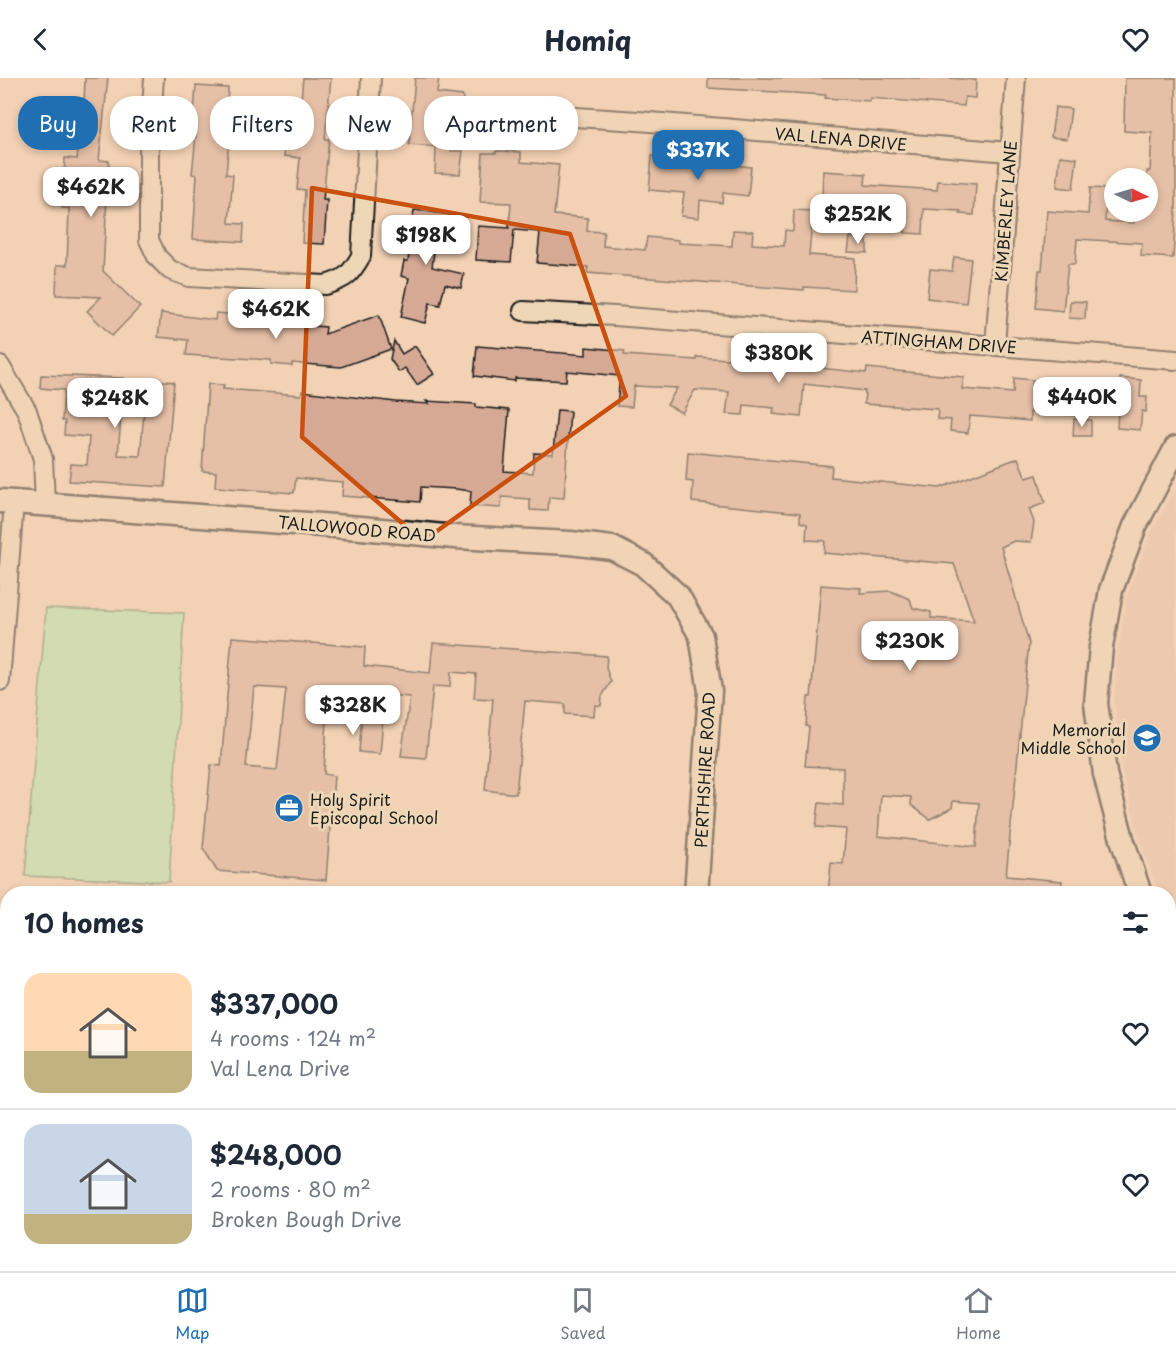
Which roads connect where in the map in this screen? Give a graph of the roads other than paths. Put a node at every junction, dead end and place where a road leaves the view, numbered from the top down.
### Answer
1 (154, 78) edge
2 (371, 78) edge
3 (1016, 78) edge
4 (578, 117) edge
5 (1009, 152) junction
6 (523, 311) dead end
7 (995, 345) junction
8 (1176, 360) edge
9 (0, 366) edge
10 (1176, 448) edge
11 (1169, 475) edge
12 (7, 501) edge
13 (45, 504) junction
14 (688, 614) joint
15 (0, 681) edge
16 (697, 886) edge
17 (1137, 886) edge

1 - 2 street
3 - 5 street, KIMBERLEY LANE
4 - 5 street, VAL LENA DRIVE
5 - 7 street, KIMBERLEY LANE
6 - 7 street, ATTINGHAM DRIVE
7 - 8 street, ATTINGHAM DRIVE
9 - 13 street
10 - 11 street
11 - 17 street
12 - 13 street, TALLOWOOD ROAD
12 - 15 street
13 - 14 street, TALLOWOOD ROAD
14 - 16 street, PERTHSHIRE ROAD

